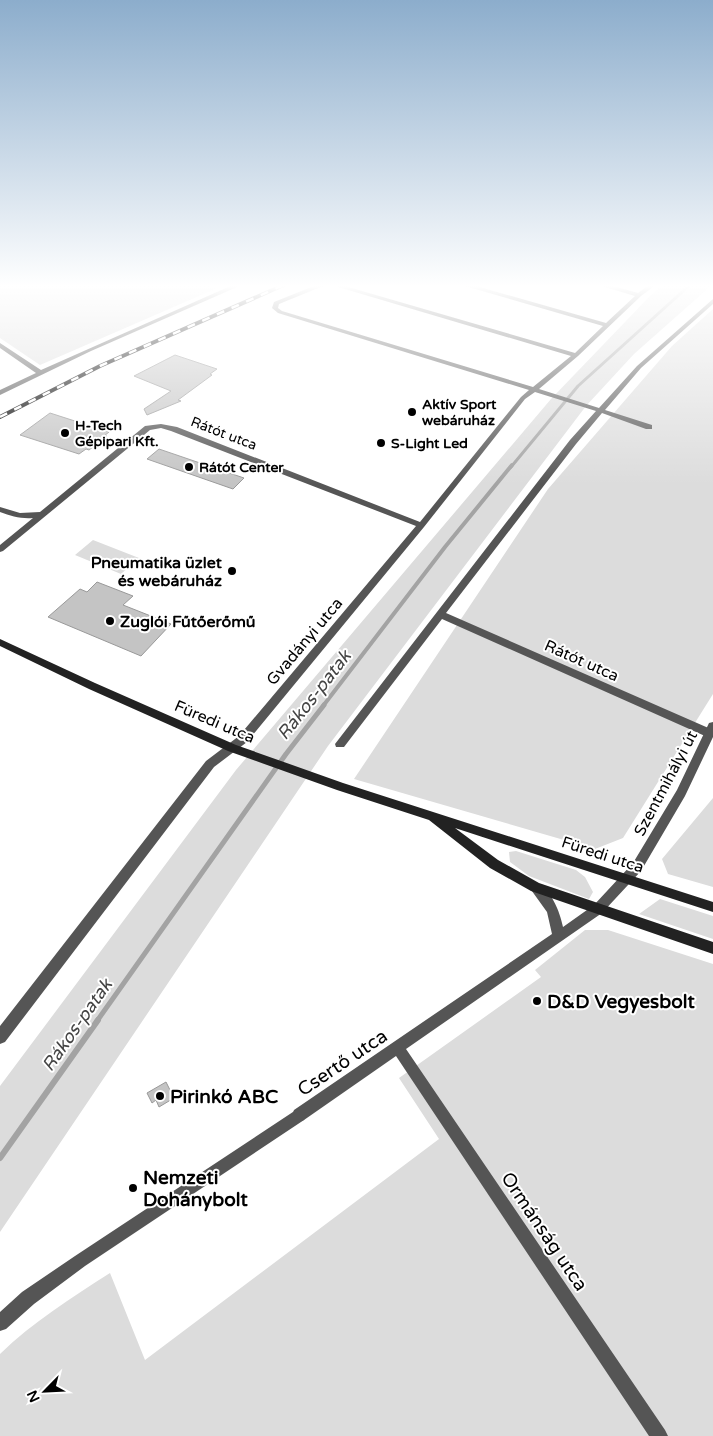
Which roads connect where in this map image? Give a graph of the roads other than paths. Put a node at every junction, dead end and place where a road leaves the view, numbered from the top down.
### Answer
1 (9, 351) edge
2 (86, 351) edge
3 (403, 351) edge
4 (562, 351) edge
5 (580, 351) edge
6 (657, 351) edge
7 (576, 355) junction
8 (39, 372) junction
9 (533, 389) junction
10 (0, 393) edge
11 (601, 410) junction
12 (649, 427) dead end
13 (0, 508) edge
14 (42, 514) junction
15 (421, 525) junction
16 (0, 549) edge
17 (441, 615) junction
18 (0, 642) edge
19 (711, 730) edge
20 (340, 744) dead end
21 (232, 748) junction
22 (425, 813) junction
23 (627, 879) junction
24 (535, 887) junction
25 (713, 907) edge
26 (598, 909) junction
27 (558, 937) junction
28 (713, 948) edge
29 (0, 1037) edge
30 (398, 1048) junction
31 (0, 1323) edge
32 (659, 1436) edge

1 - 8 street
2 - 8 street
3 - 9 street
4 - 7 street
5 - 7 street, Gvadányi utca
6 - 11 street
7 - 9 street, Gvadányi utca
8 - 10 street
9 - 11 street
9 - 15 street, Gvadányi utca
11 - 12 street
11 - 17 street
13 - 14 street
14 - 15 street, Rátót utca
14 - 16 street
15 - 21 street, Gvadányi utca
17 - 19 street, Rátót utca
17 - 20 street
18 - 21 main road, Füredi utca
19 - 23 street, Szentmihályi út
21 - 22 main road, Füredi utca
21 - 29 street, Gvadányi utca
22 - 23 main road, Füredi utca
22 - 24 main road, Füredi utca
23 - 25 main road, Füredi utca
23 - 26 street, Csertő utca
24 - 26 main road, Füredi utca
24 - 27 street, Füredi utca
26 - 27 street, Csertő utca
26 - 28 main road, Füredi utca
27 - 30 street, Csertő utca
30 - 31 street, Csertő utca
30 - 32 street, Ormánság utca

